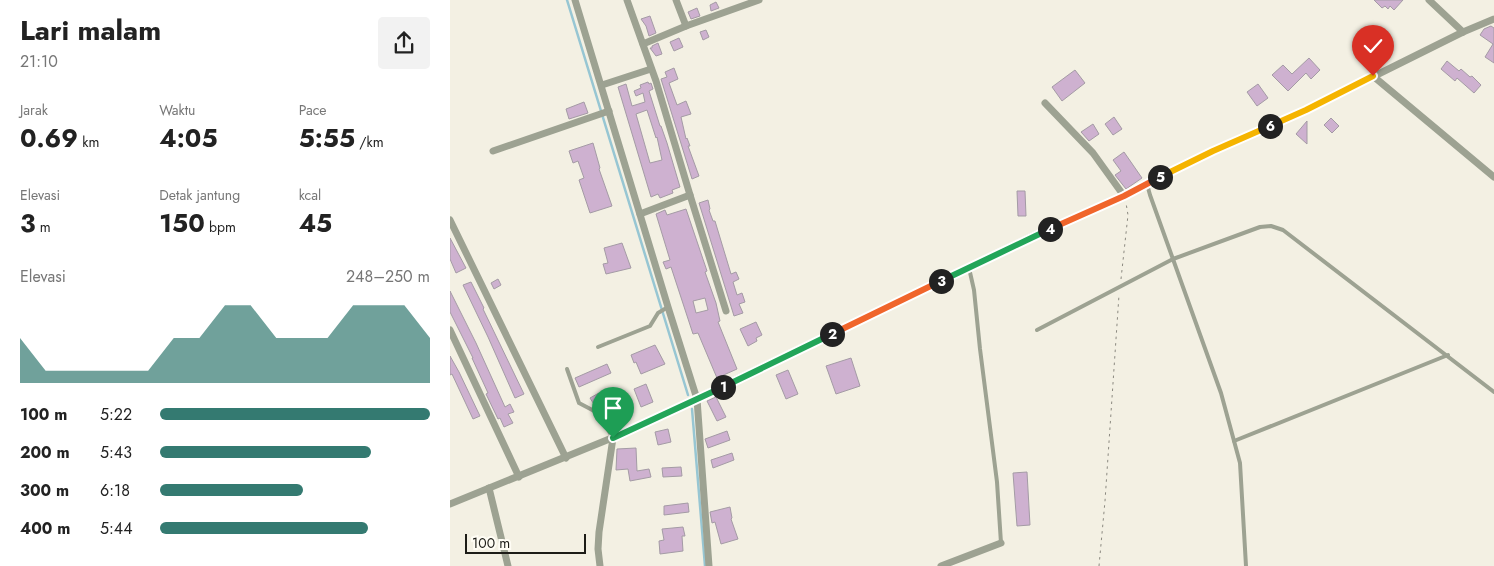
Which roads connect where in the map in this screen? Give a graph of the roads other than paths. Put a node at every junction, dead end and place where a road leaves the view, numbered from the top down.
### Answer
1 (575, 0) edge
2 (627, 0) edge
3 (676, 0) edge
4 (727, 0) edge
5 (759, 0) edge
6 (1429, 0) edge
7 (730, 9) junction
8 (1494, 19) edge
9 (686, 26) junction
10 (1463, 32) junction
11 (643, 44) junction
12 (652, 69) junction
13 (1373, 76) junction
14 (602, 85) junction
15 (1045, 103) dead end
16 (609, 111) junction
17 (493, 150) dead end
18 (1494, 177) edge
19 (1148, 184) junction
20 (690, 195) junction
21 (1124, 196) junction
22 (640, 214) junction
23 (450, 220) edge
24 (1173, 259) junction
25 (969, 268) junction
26 (667, 308) junction
27 (726, 311) dead end
28 (450, 330) edge
29 (1037, 330) dead end
30 (598, 347) dead end
31 (1448, 355) junction
32 (567, 369) dead end
33 (1494, 392) edge
34 (697, 399) junction
35 (613, 438) junction
36 (1234, 441) junction
37 (566, 458) junction
38 (519, 477) junction
39 (489, 488) junction
40 (450, 504) edge
41 (1001, 543) joint
42 (508, 566) edge
43 (600, 566) edge
44 (709, 566) edge
45 (941, 566) edge
46 (1246, 566) edge

1 - 14 street
2 - 11 street
3 - 9 street
4 - 7 street
5 - 7 street
6 - 10 street
7 - 9 street
8 - 10 street
9 - 11 street
10 - 13 street
11 - 12 street
12 - 14 street
12 - 20 street
13 - 18 street
13 - 19 street
14 - 16 street
15 - 21 street
16 - 17 street
16 - 22 street
19 - 21 street
19 - 24 lane
20 - 22 street
20 - 27 street
21 - 25 street
22 - 26 street
23 - 37 street
24 - 29 lane
24 - 31 lane
24 - 36 lane
25 - 34 street
25 - 41 lane
26 - 30 lane
26 - 34 street
28 - 38 street
31 - 33 lane
31 - 36 lane
32 - 35 lane
34 - 35 street
34 - 44 street
35 - 37 street
35 - 43 street
36 - 46 lane
37 - 38 street
38 - 39 street
39 - 40 street
39 - 42 street
41 - 45 street

